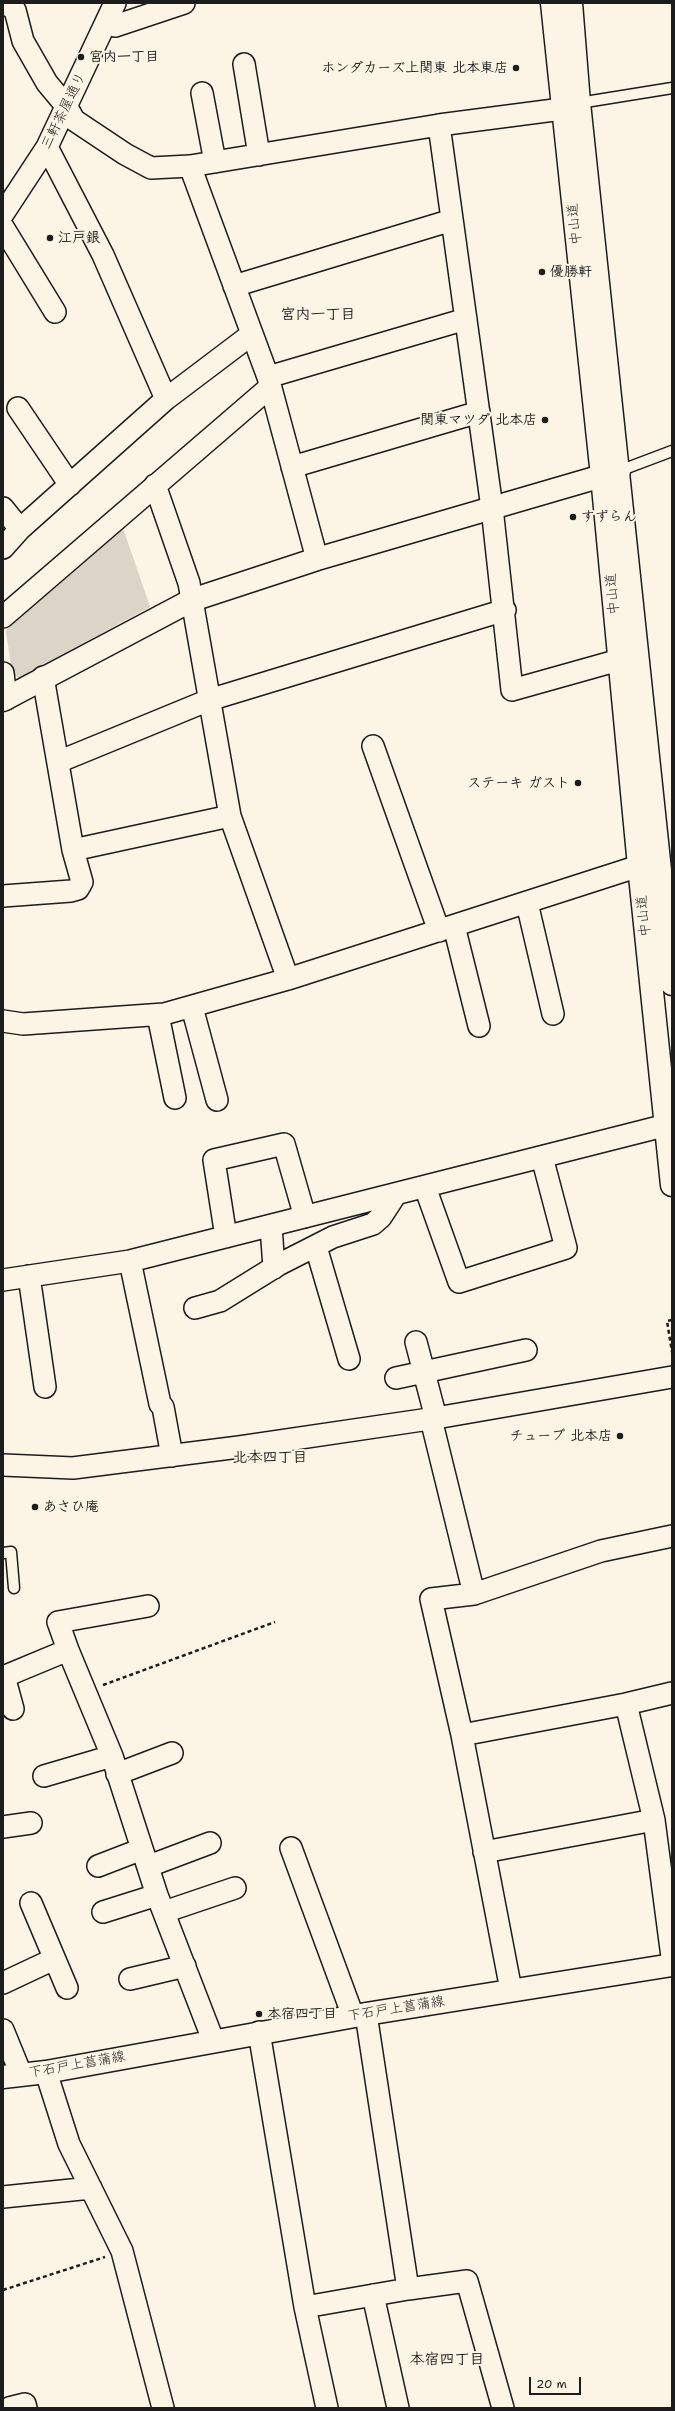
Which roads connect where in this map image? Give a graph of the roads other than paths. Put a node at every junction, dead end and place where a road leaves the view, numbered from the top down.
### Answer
1 (5, 3) edge
2 (115, 3) edge
3 (184, 3) edge
4 (552, 3) edge
5 (572, 3) edge
6 (106, 22) junction
7 (244, 64) dead end
8 (672, 88) edge
9 (202, 93) dead end
10 (571, 106) junction
11 (67, 107) junction
12 (439, 125) junction
13 (47, 147) junction
14 (259, 155) junction
15 (216, 162) junction
16 (190, 166) junction
17 (3, 214) edge
18 (452, 220) junction
19 (3, 226) edge
20 (234, 286) junction
21 (55, 312) dead end
22 (466, 319) junction
23 (252, 334) junction
24 (269, 382) junction
25 (166, 399) junction
26 (18, 408) dead end
27 (479, 412) junction
28 (672, 451) edge
29 (292, 467) junction
30 (610, 473) junction
31 (70, 485) junction
32 (155, 485) junction
33 (3, 508) edge
34 (492, 508) junction
35 (20, 529) junction
36 (3, 548) edge
37 (317, 559) junction
38 (192, 600) junction
39 (505, 610) junction
40 (3, 617) edge
41 (619, 660) junction
42 (3, 673) edge
43 (43, 677) junction
44 (4, 700) edge
45 (208, 700) junction
46 (373, 746) dead end
47 (58, 762) junction
48 (230, 816) junction
49 (665, 848) edge
50 (73, 850) junction
51 (639, 866) junction
52 (3, 896) edge
53 (527, 902) junction
54 (447, 928) junction
55 (288, 979) junction
56 (672, 984) edge
57 (192, 1007) junction
58 (554, 1014) dead end
59 (158, 1015) junction
60 (3, 1021) edge
61 (479, 1026) dead end
62 (175, 1098) dead end
63 (217, 1100) dead end
64 (666, 1125) junction
65 (542, 1157) junction
66 (672, 1185) edge
67 (425, 1187) junction
68 (396, 1194) junction
69 (305, 1217) junction
70 (271, 1226) junction
71 (226, 1237) junction
72 (316, 1247) junction
73 (130, 1261) junction
74 (274, 1268) junction
75 (30, 1276) junction
76 (3, 1280) edge
77 (196, 1308) dead end
78 (416, 1342) dead end
79 (526, 1350) dead end
80 (349, 1358) dead end
81 (424, 1372) junction
82 (672, 1377) edge
83 (396, 1378) dead end
84 (45, 1387) dead end
85 (434, 1418) junction
86 (172, 1456) junction
87 (3, 1465) edge
88 (672, 1536) edge
89 (3, 1553) edge
90 (14, 1588) dead end
91 (474, 1594) junction
92 (148, 1606) dead end
93 (68, 1650) junction
94 (4, 1676) edge
95 (672, 1692) edge
96 (626, 1704) junction
97 (14, 1709) dead end
98 (462, 1736) junction
99 (172, 1753) dead end
100 (115, 1765) junction
101 (44, 1776) dead end
102 (654, 1820) junction
103 (31, 1823) dead end
104 (3, 1827) edge
105 (210, 1843) dead end
106 (291, 1848) dead end
107 (484, 1852) junction
108 (146, 1858) junction
109 (98, 1866) dead end
110 (235, 1888) dead end
111 (31, 1903) dead end
112 (160, 1904) junction
113 (104, 1912) dead end
114 (672, 1957) edge
115 (54, 1959) junction
116 (672, 1965) edge
117 (185, 1966) junction
118 (130, 1978) dead end
119 (3, 1983) edge
120 (67, 1988) dead end
121 (511, 1990) junction
122 (359, 2015) junction
123 (3, 2030) edge
124 (259, 2032) junction
125 (213, 2040) junction
126 (46, 2072) junction
127 (12, 2075) edge
128 (91, 2188) junction
129 (3, 2197) edge
130 (408, 2289) junction
131 (373, 2295) junction
132 (305, 2308) junction
133 (9, 2408) edge
134 (26, 2408) edge
135 (163, 2408) edge
136 (326, 2408) edge
137 (398, 2408) edge
138 (503, 2408) edge

1 - 11 street
2 - 6 street, 三軒茶屋通り
3 - 6 street
4 - 10 main road, 中山道
5 - 10 main road, 中山道
6 - 11 street, 三軒茶屋通り
7 - 14 street
8 - 10 lane
9 - 15 street
10 - 12 street
10 - 30 main road, 中山道
11 - 13 street, 三軒茶屋通り
11 - 16 street
12 - 14 street
12 - 18 street
13 - 17 street, 三軒茶屋通り
13 - 25 street
14 - 15 street
15 - 16 street
16 - 20 street
18 - 20 street
18 - 22 street
19 - 21 street
20 - 23 street
22 - 24 street
22 - 27 street
23 - 24 street
23 - 25 street
24 - 29 street
24 - 32 street
25 - 31 street
26 - 31 street
27 - 29 street
27 - 34 street
28 - 30 lane
29 - 37 street
30 - 34 main road
30 - 41 main road, 中山道
30 - 49 main road, 中山道
31 - 35 street
32 - 38 street
32 - 40 street
33 - 35 street
34 - 37 main road
34 - 39 street
35 - 36 street
37 - 38 main road
38 - 43 main road
38 - 45 street
39 - 41 street
39 - 45 street
41 - 51 main road, 中山道
42 - 44 street
43 - 44 main road
43 - 47 street
45 - 47 street
45 - 48 street
46 - 54 street
47 - 50 street
48 - 50 street
48 - 55 street
49 - 56 main road, 中山道
50 - 52 street
51 - 53 street
51 - 64 main road, 中山道
53 - 54 street
53 - 58 street
54 - 55 street
54 - 61 street
55 - 57 street
57 - 59 street
57 - 63 street
59 - 60 street
59 - 62 street
64 - 65 street
64 - 66 main road, 中山道
65 - 67 street
65 - 67 street
67 - 68 street
68 - 69 street
68 - 72 street
69 - 70 street
69 - 71 street
70 - 71 street
70 - 74 street
71 - 73 street
72 - 74 street
72 - 80 street
73 - 75 street
73 - 86 street
74 - 77 street
75 - 76 street
75 - 84 street
78 - 81 street
79 - 81 street
81 - 83 street
81 - 85 street
82 - 85 street
85 - 86 street
85 - 91 street
86 - 87 street
88 - 91 street
89 - 90 lane
91 - 98 street
92 - 93 street
93 - 94 street
93 - 100 street
94 - 97 street
95 - 96 street
96 - 98 street
96 - 102 street
98 - 107 street
99 - 100 street
100 - 101 street
100 - 108 street
102 - 107 street
102 - 114 street
103 - 104 street
105 - 108 street
106 - 122 street
107 - 121 street
108 - 109 street
108 - 112 street
110 - 112 street
111 - 115 street
112 - 113 street
112 - 117 street
115 - 119 street
115 - 120 street
116 - 121 main road, 下石戸上菖蒲線
117 - 118 street
117 - 125 street
121 - 122 main road, 下石戸上菖蒲線
122 - 124 main road, 下石戸上菖蒲線
122 - 130 street
123 - 127 street
124 - 125 main road, 下石戸上菖蒲線
124 - 132 street
125 - 126 main road, 下石戸上菖蒲線
126 - 127 main road, 下石戸上菖蒲線
126 - 128 street
128 - 129 street
128 - 135 street
130 - 131 street
130 - 138 street
131 - 132 street
131 - 137 street
132 - 136 street
133 - 134 street

